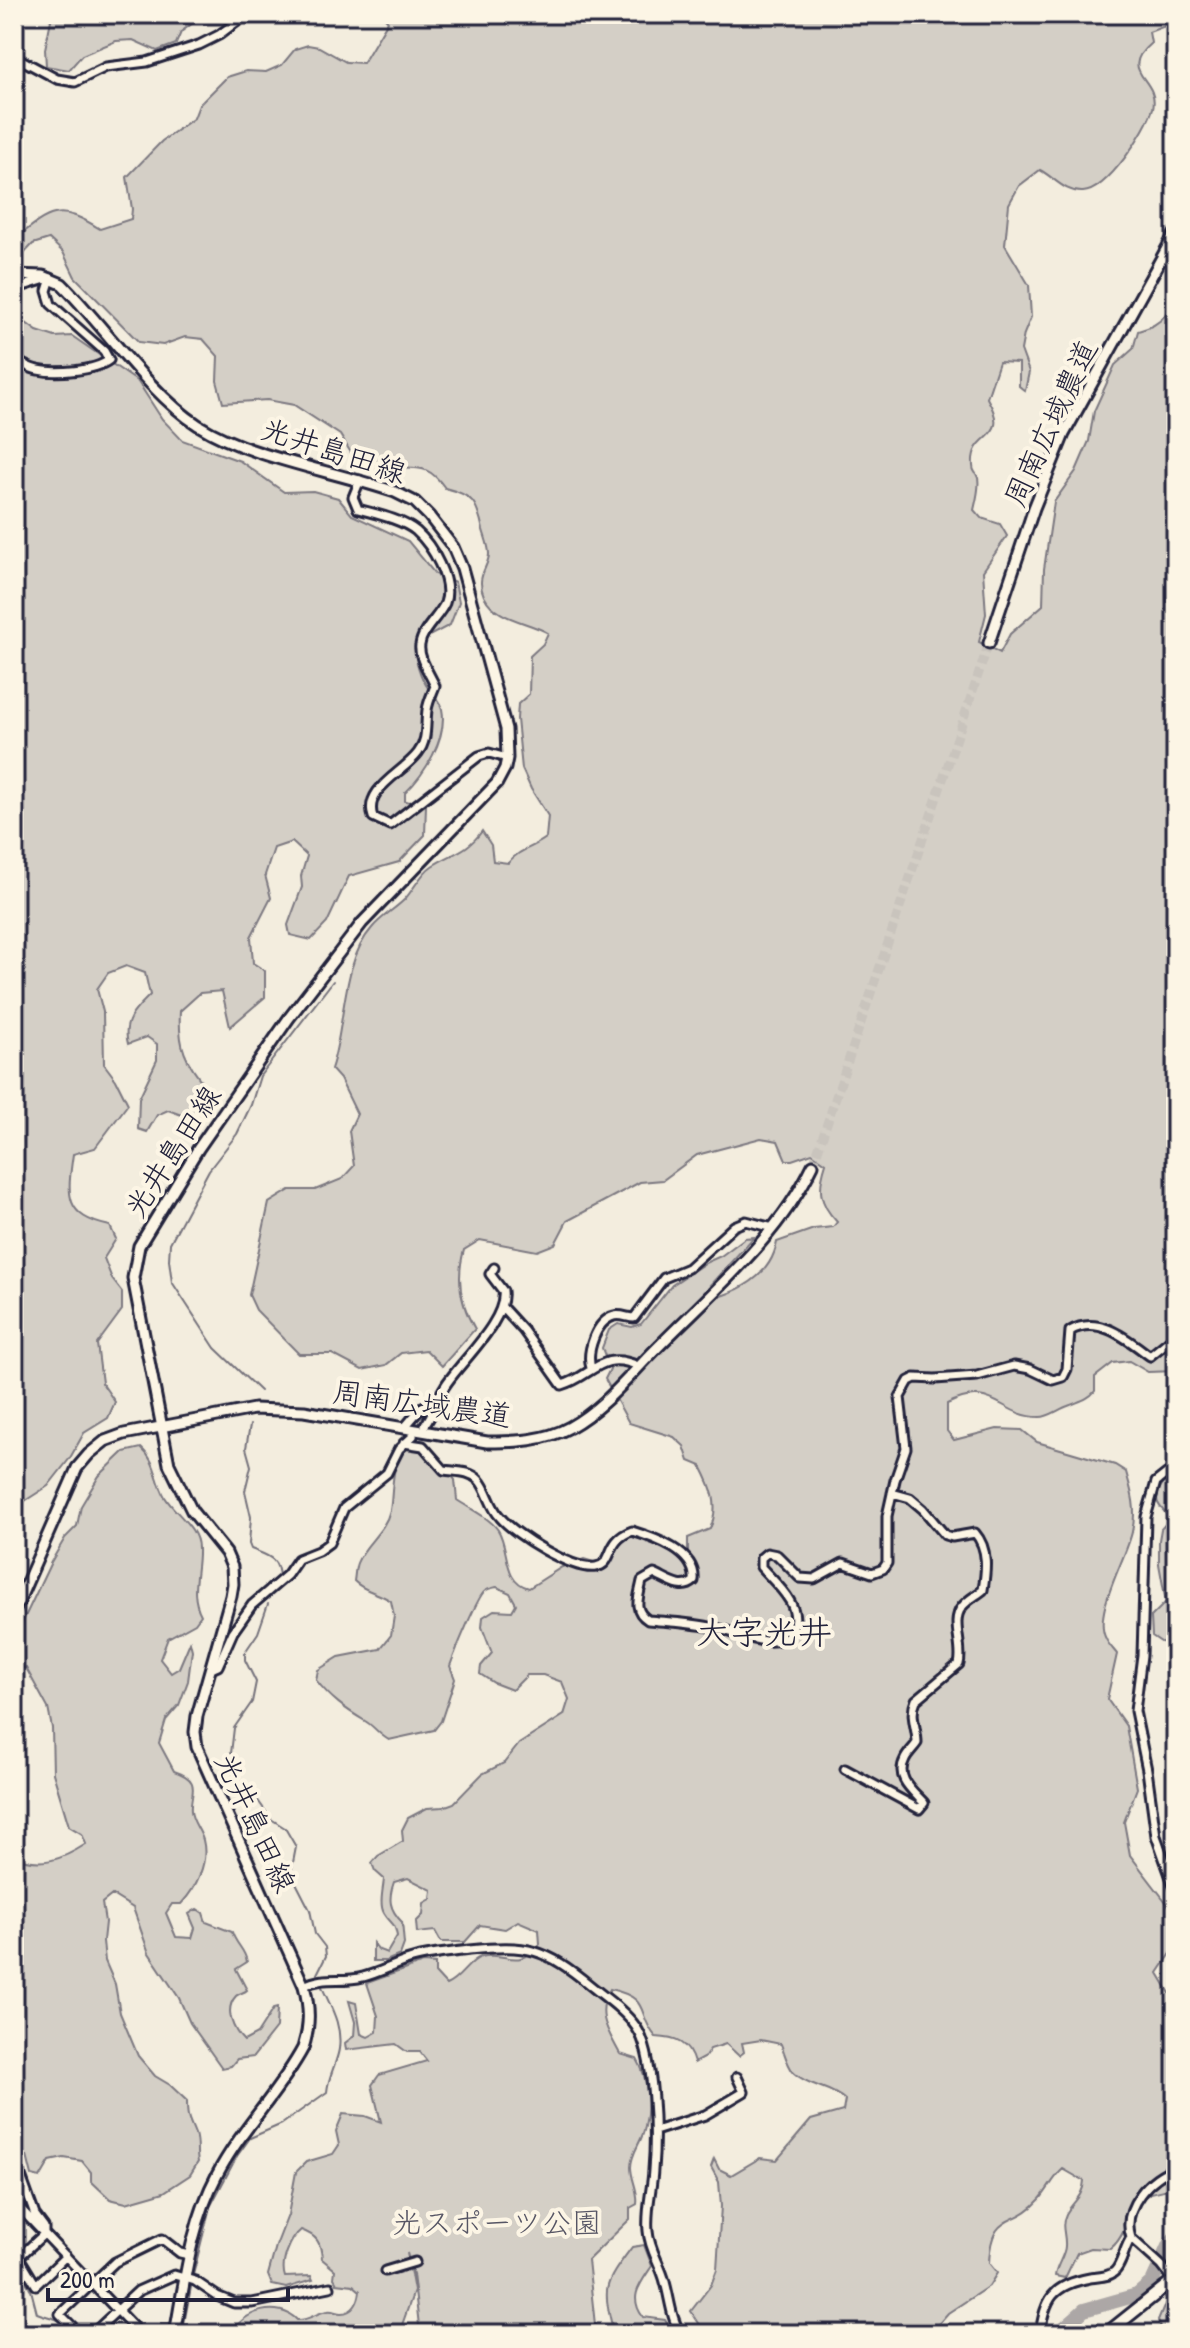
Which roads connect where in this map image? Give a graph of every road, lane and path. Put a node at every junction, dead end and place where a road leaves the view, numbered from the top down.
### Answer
1 (247, 14) edge
2 (14, 56) edge
3 (1176, 232) edge
4 (14, 275) edge
5 (51, 278) junction
6 (14, 289) edge
7 (14, 360) edge
8 (360, 480) junction
9 (989, 643) tunnel mouth
10 (507, 758) junction
11 (813, 1165) tunnel mouth
12 (773, 1228) junction
13 (494, 1268) dead end
14 (502, 1307) junction
15 (1176, 1335) edge
16 (638, 1366) junction
17 (591, 1368) junction
18 (436, 1403) junction
19 (425, 1425) dead end
20 (162, 1426) junction
21 (404, 1428) junction
22 (413, 1436) dead end
23 (404, 1443) junction
24 (1176, 1458) edge
25 (892, 1493) junction
26 (14, 1612) edge
27 (211, 1669) junction
28 (845, 1769) dead end
29 (1176, 1892) edge
30 (304, 1986) junction
31 (737, 2077) dead end
32 (655, 2131) junction
33 (14, 2157) edge
34 (1176, 2168) edge
35 (16, 2207) edge
36 (44, 2234) junction
37 (1131, 2238) junction
38 (189, 2255) junction
39 (66, 2256) junction
40 (415, 2262) dead end
41 (385, 2271) dead end
42 (184, 2279) junction
43 (1174, 2279) edge
44 (92, 2284) junction
45 (330, 2287) dead end
46 (117, 2311) junction
47 (140, 2334) edge
48 (175, 2334) edge
49 (681, 2334) edge
50 (1040, 2334) edge
51 (1106, 2334) edge

1 - 2 street
3 - 9 main road, 周南広域農道
4 - 5 main road
5 - 6 street
5 - 7 street
5 - 8 main road, 光井島田線
8 - 10 main road, 光井島田線
8 - 10 street
10 - 20 main road, 光井島田線
11 - 12 main road, 周南広域農道
12 - 16 main road, 周南広域農道
12 - 17 street
13 - 14 street
14 - 17 street
14 - 18 street
15 - 25 street
16 - 17 street
16 - 21 main road, 周南広域農道
18 - 19 street
18 - 21 street
20 - 21 main road, 周南広域農道
20 - 26 main road, 周南広域農道
20 - 27 main road, 光井島田線
22 - 23 street
23 - 25 street
23 - 27 street
24 - 29 street
25 - 28 street
27 - 30 main road, 光井島田線
30 - 32 street
30 - 38 main road, 光井島田線
31 - 32 street
32 - 49 street
33 - 36 street
34 - 37 street
35 - 36 street
36 - 39 street
36 - 39 street
37 - 43 street
37 - 50 street
38 - 42 main road, 光井島田線
38 - 44 street
39 - 44 street
40 - 41 street
42 - 45 street
42 - 46 street
42 - 48 main road, 光井島田線
43 - 51 main road
44 - 46 street
44 - 46 street
46 - 47 street

